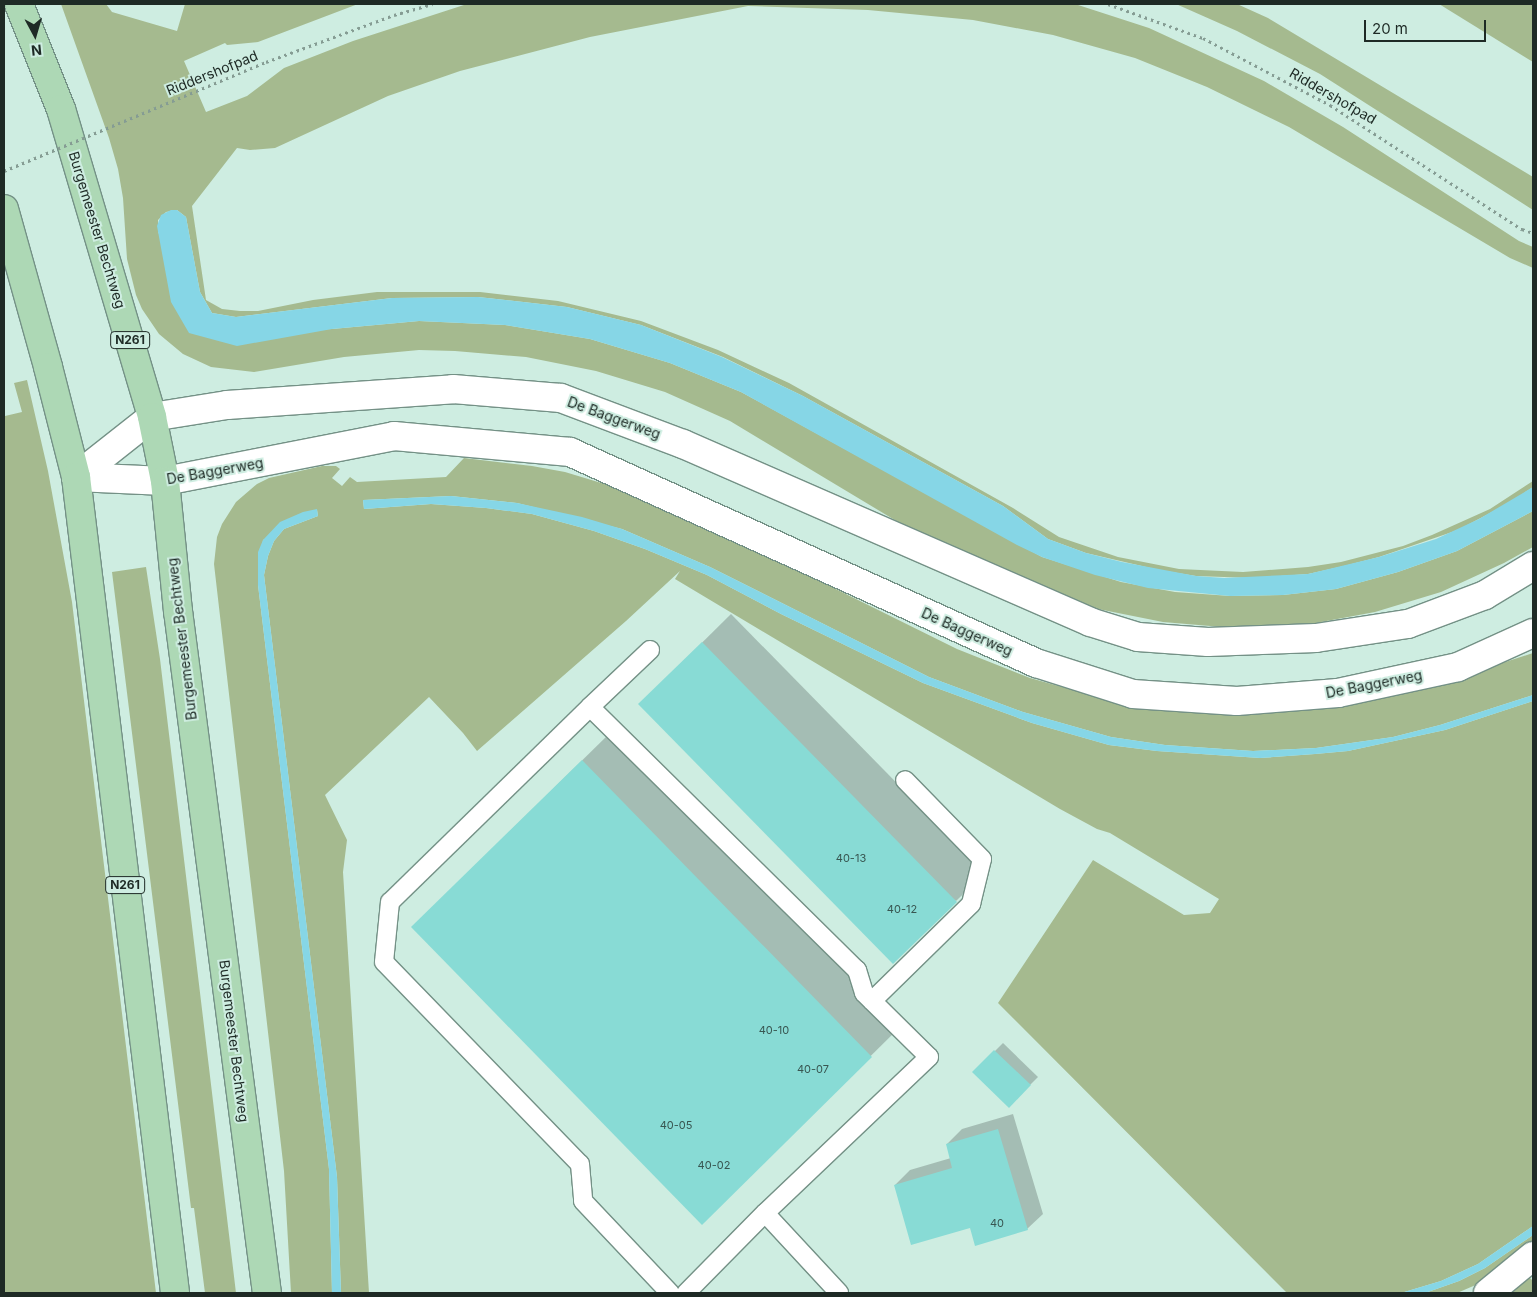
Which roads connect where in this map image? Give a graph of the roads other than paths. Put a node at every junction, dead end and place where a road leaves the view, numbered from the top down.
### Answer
1 (19, 4) edge
2 (4, 209) edge
3 (152, 416) junction
4 (76, 477) junction
5 (165, 481) junction
6 (1533, 566) edge
7 (1533, 634) edge
8 (650, 650) dead end
9 (590, 707) junction
10 (905, 780) dead end
11 (872, 1001) junction
12 (765, 1213) junction
13 (1533, 1256) edge
14 (175, 1293) edge
15 (267, 1293) edge
16 (670, 1293) edge
17 (686, 1293) edge
18 (839, 1293) edge
19 (1488, 1293) edge

1 - 3 main road, Burgemeester Bechtweg / N261
2 - 4 main road, N261
3 - 4 street
3 - 5 main road, Burgemeester Bechtweg / N261
3 - 6 street, De Baggerweg
4 - 5 street, De Baggerweg
4 - 14 main road, N261
5 - 7 street, De Baggerweg
5 - 15 main road, Burgemeester Bechtweg / N261
8 - 9 lane
9 - 11 lane
9 - 16 lane
10 - 11 lane
11 - 12 lane
12 - 17 lane
12 - 18 lane
13 - 19 street

